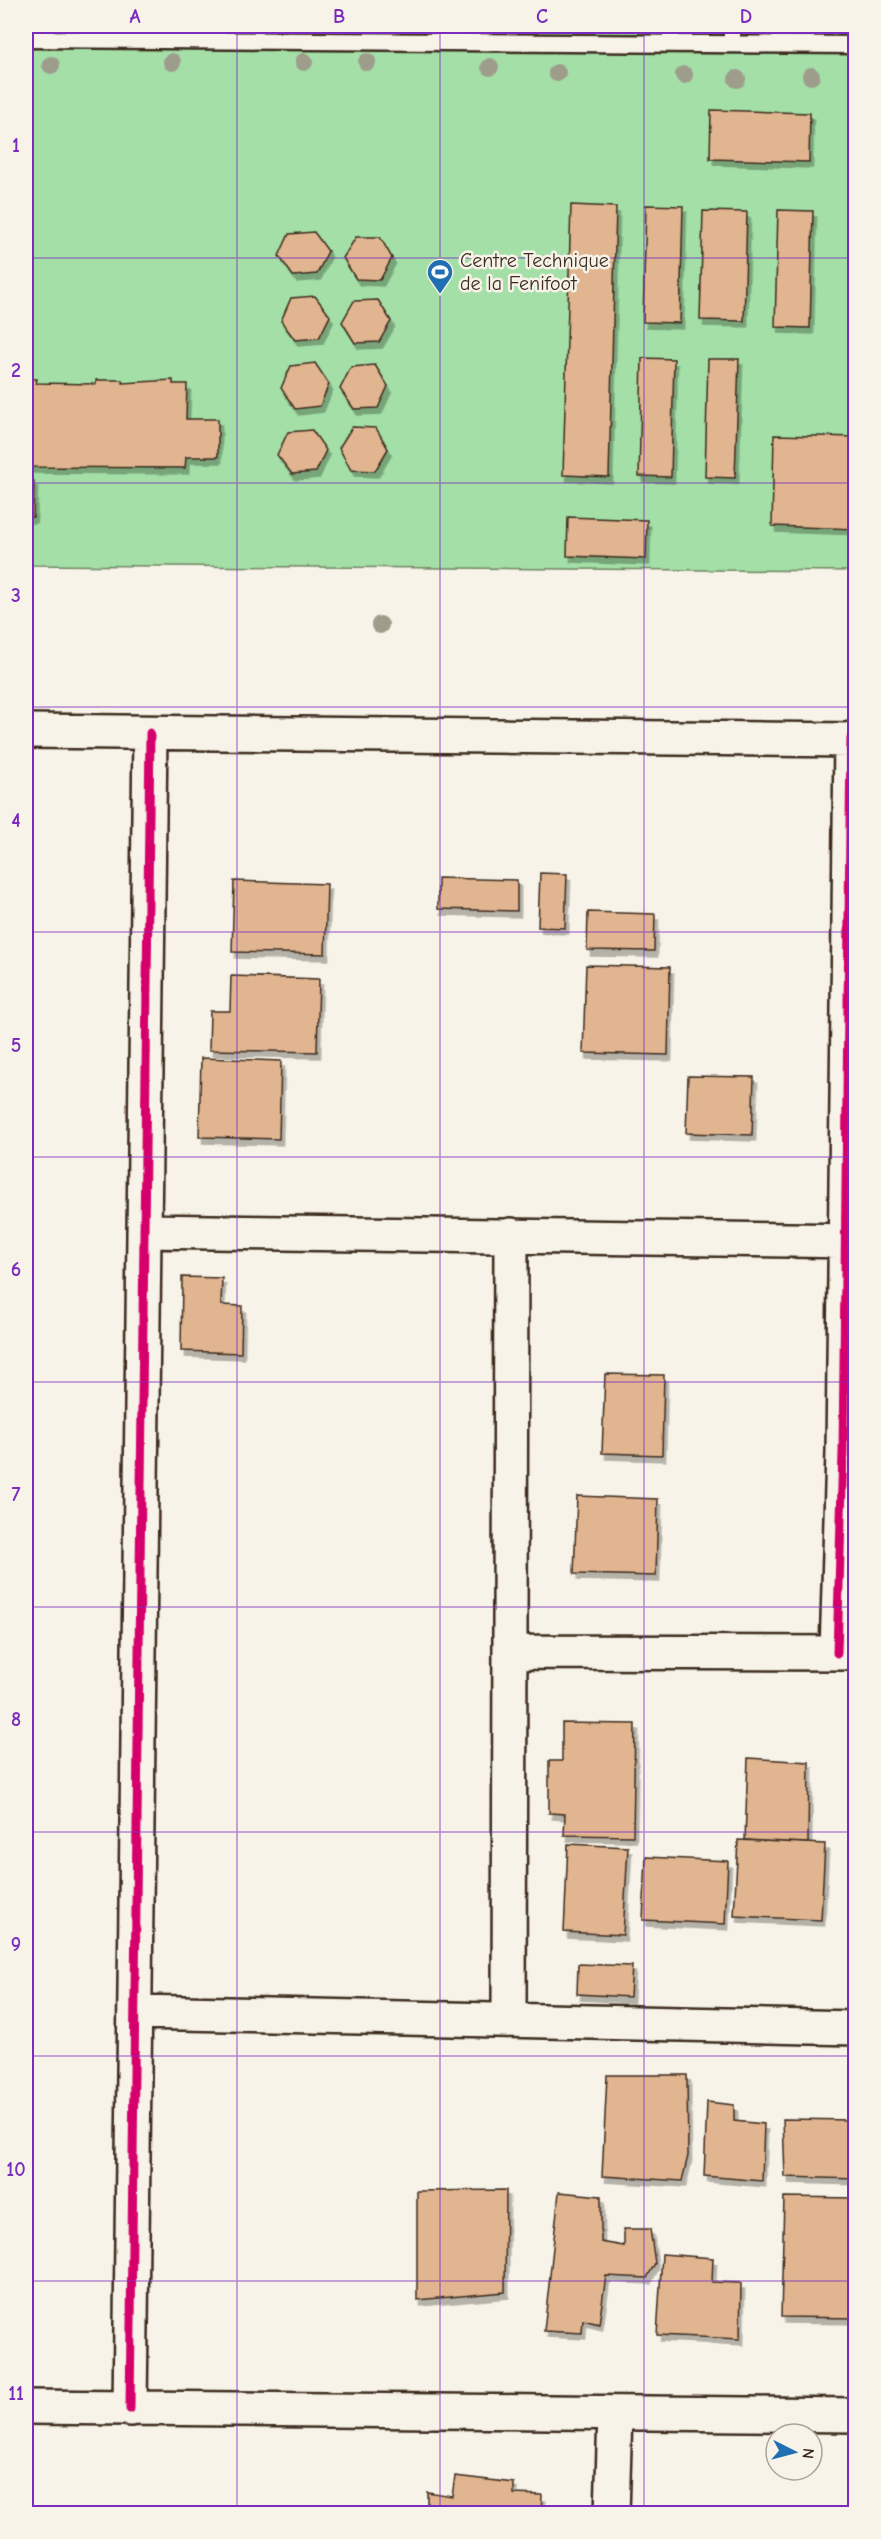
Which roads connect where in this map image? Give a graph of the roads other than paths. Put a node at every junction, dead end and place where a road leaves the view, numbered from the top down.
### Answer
1 (671, 26) edge
2 (732, 26) edge
3 (26, 39) edge
4 (671, 43) junction
5 (732, 44) junction
6 (855, 45) edge
7 (26, 731) edge
8 (150, 733) junction
9 (853, 740) edge
10 (144, 1231) junction
11 (511, 1235) junction
12 (850, 1241) edge
13 (510, 1652) junction
14 (846, 1653) edge
15 (135, 2012) junction
16 (509, 2019) junction
17 (855, 2028) edge
18 (26, 2407) edge
19 (130, 2409) junction
20 (615, 2413) junction
21 (855, 2415) edge
22 (612, 2514) edge

1 - 4 lane
2 - 5 lane
3 - 4 lane
4 - 5 lane
5 - 6 lane
7 - 8 street
8 - 9 street
8 - 10 street
9 - 12 street
10 - 11 street
10 - 15 street
11 - 12 street
11 - 13 street
12 - 14 street
13 - 14 street
13 - 16 street
15 - 16 street
15 - 19 street
16 - 17 street
18 - 19 street
19 - 20 street
20 - 21 street
20 - 22 street

